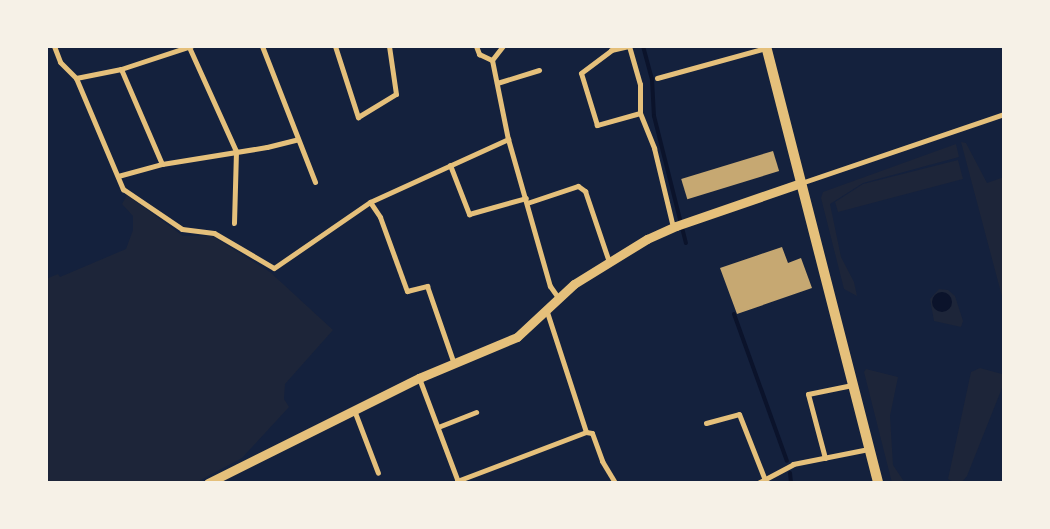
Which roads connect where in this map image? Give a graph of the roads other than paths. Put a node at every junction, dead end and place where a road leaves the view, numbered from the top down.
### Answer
1 (54, 46) edge
2 (262, 46) edge
3 (335, 46) edge
4 (389, 46) edge
5 (476, 46) edge
6 (503, 46) edge
7 (190, 47) edge
8 (766, 47) edge
9 (492, 60) junction
10 (121, 69) junction
11 (539, 70) dead end
12 (76, 78) junction
13 (657, 78) dead end
14 (497, 83) junction
15 (640, 112) junction
16 (1004, 114) edge
17 (298, 139) junction
18 (508, 139) junction
19 (236, 151) junction
20 (162, 164) junction
21 (450, 165) junction
22 (118, 176) junction
23 (315, 182) dead end
24 (801, 183) junction
25 (526, 201) junction
26 (370, 202) junction
27 (234, 223) dead end
28 (678, 225) junction
29 (609, 262) junction
30 (559, 299) junction
31 (547, 312) junction
32 (454, 364) junction
33 (419, 378) junction
34 (853, 385) junction
35 (354, 410) junction
36 (476, 412) dead end
37 (706, 423) dead end
38 (438, 427) junction
39 (586, 432) junction
40 (869, 448) junction
41 (825, 458) junction
42 (378, 473) dead end
43 (765, 480) junction
44 (458, 482) edge
45 (208, 483) edge
46 (615, 483) edge
47 (758, 483) edge
48 (878, 483) edge

1 - 12 street
2 - 17 street
3 - 4 street
5 - 9 street
6 - 9 street
7 - 10 street
7 - 19 street
8 - 13 street
8 - 24 main road
9 - 14 street
10 - 12 street
10 - 20 street
11 - 14 street
12 - 22 street
14 - 18 street
15 - 15 street
15 - 28 street
16 - 24 street
17 - 19 street
17 - 23 street
18 - 21 street
18 - 25 street
19 - 20 street
19 - 27 street
20 - 22 street
21 - 25 street
21 - 26 street
22 - 26 street
24 - 28 street
24 - 34 main road
25 - 29 street
25 - 30 street
26 - 32 street
28 - 29 street
29 - 30 street
30 - 31 street
31 - 32 street
31 - 39 street
32 - 33 street
33 - 35 street
33 - 38 street
34 - 40 main road
34 - 41 street
35 - 42 street
35 - 45 street
36 - 38 street
37 - 43 street
38 - 44 street
39 - 44 street
39 - 46 street
40 - 41 street
40 - 48 main road
41 - 43 street
43 - 47 street

